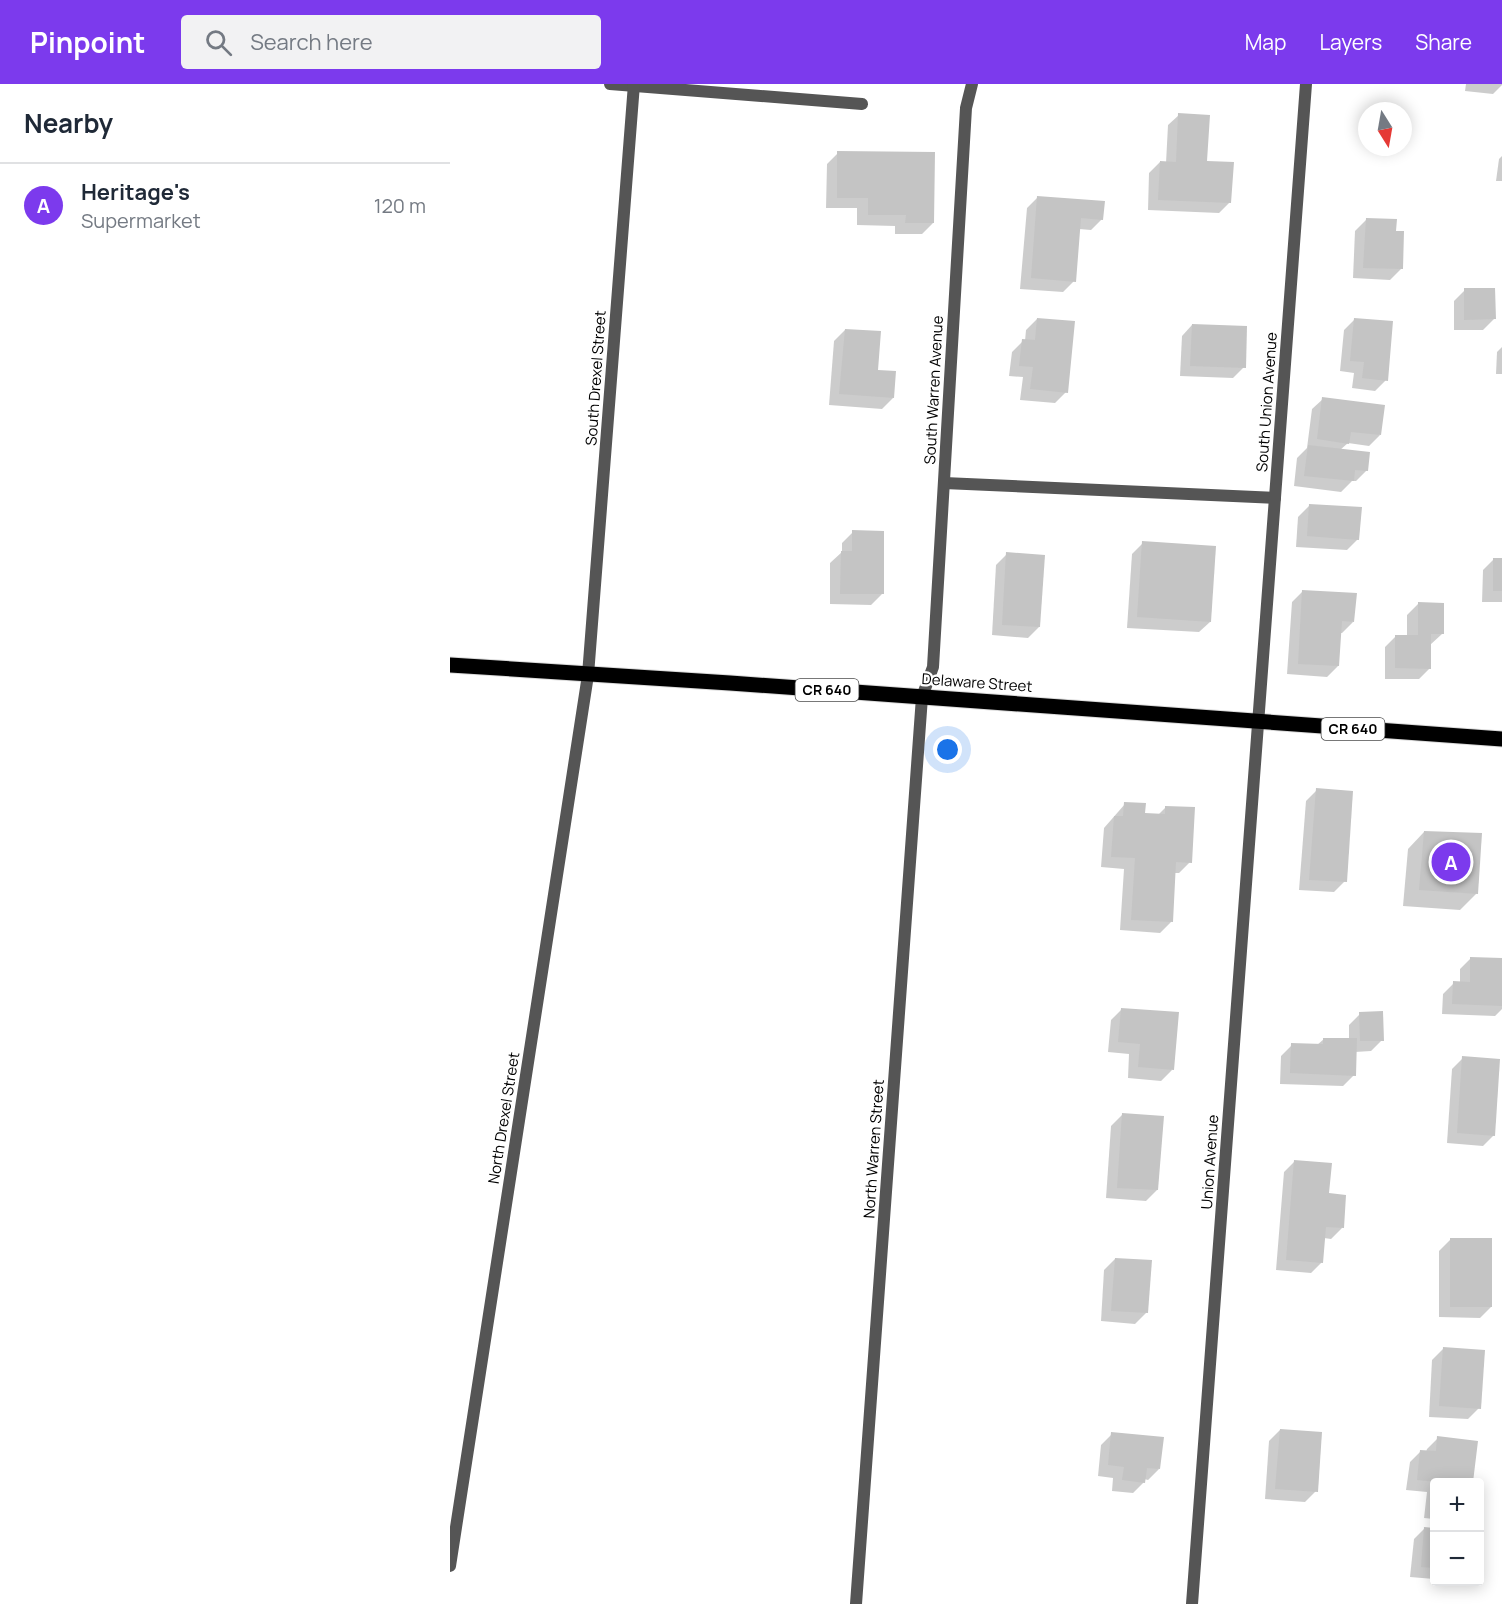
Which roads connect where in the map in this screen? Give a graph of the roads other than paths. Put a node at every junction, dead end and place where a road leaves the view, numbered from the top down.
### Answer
1 (610, 84) edge
2 (972, 84) edge
3 (1306, 84) edge
4 (634, 85) edge
5 (862, 104) dead end
6 (944, 483) junction
7 (1275, 498) junction
8 (450, 665) edge
9 (588, 675) junction
10 (922, 697) junction
11 (1258, 722) junction
12 (1502, 739) edge
13 (450, 1566) edge
14 (856, 1604) edge
15 (1192, 1604) edge

1 - 4 street
2 - 6 street, South Warren Avenue
3 - 7 street, South Union Avenue
4 - 5 street
4 - 9 street, South Drexel Street
6 - 7 street
6 - 10 street, South Warren Avenue
7 - 11 street, South Union Avenue
8 - 9 main road, Delaware Street / CR 640
9 - 10 main road, Delaware Street / CR 640
9 - 13 street, North Drexel Street
10 - 11 main road, Delaware Street / CR 640
10 - 14 street, North Warren Street
11 - 12 main road, Delaware Street / CR 640
11 - 15 street, Union Avenue

